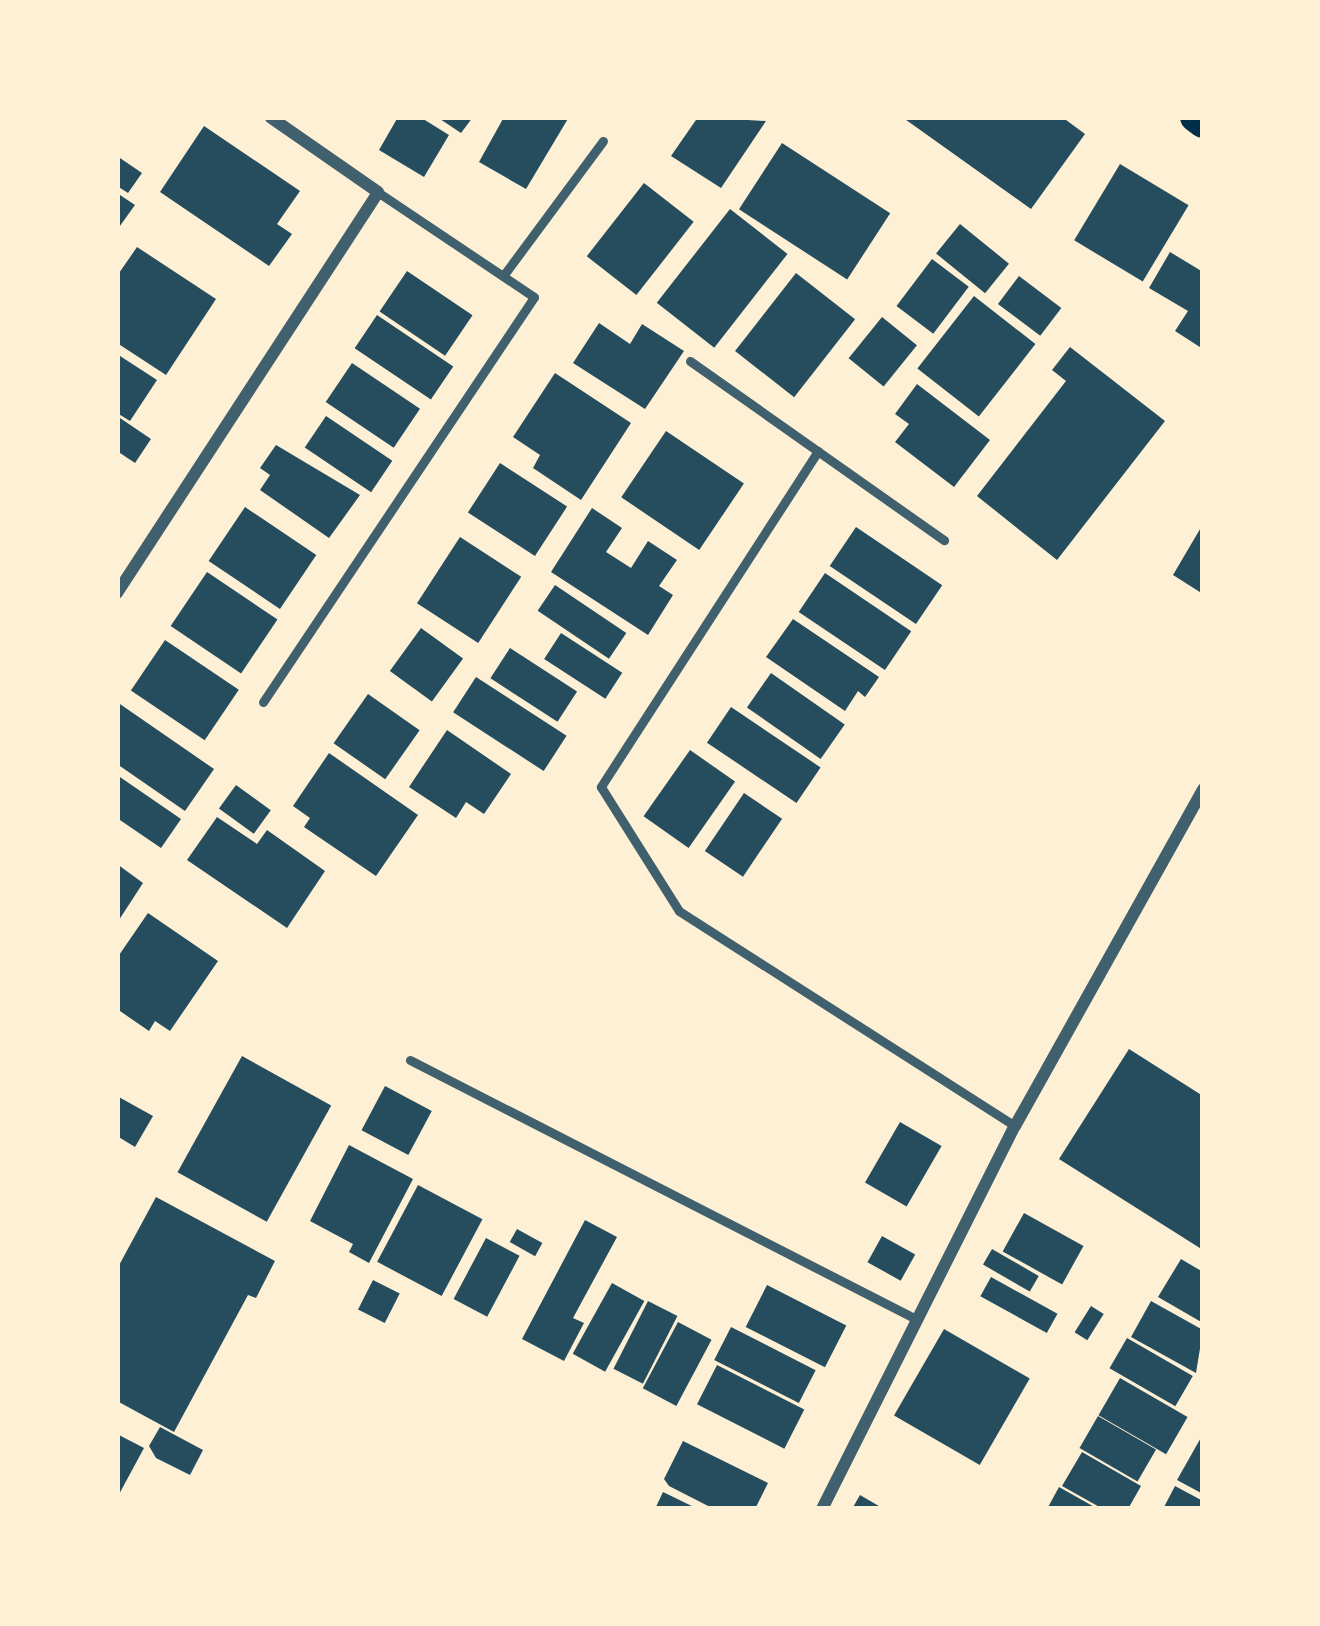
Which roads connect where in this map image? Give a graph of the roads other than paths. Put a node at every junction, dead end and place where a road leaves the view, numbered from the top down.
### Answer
1 (270, 117) edge
2 (1195, 117) edge
3 (1203, 124) edge
4 (603, 141) dead end
5 (379, 192) junction
6 (503, 276) junction
7 (690, 361) dead end
8 (818, 451) junction
9 (944, 540) dead end
10 (117, 593) edge
11 (263, 702) dead end
12 (1203, 789) edge
13 (410, 1060) dead end
14 (1016, 1126) junction
15 (916, 1319) junction
16 (822, 1509) edge

1 - 5 street
2 - 3 main road
4 - 6 lane
5 - 6 lane
5 - 10 street
6 - 11 lane
7 - 8 lane
8 - 9 lane
8 - 14 lane
12 - 14 street
13 - 15 lane
14 - 15 street
15 - 16 street

